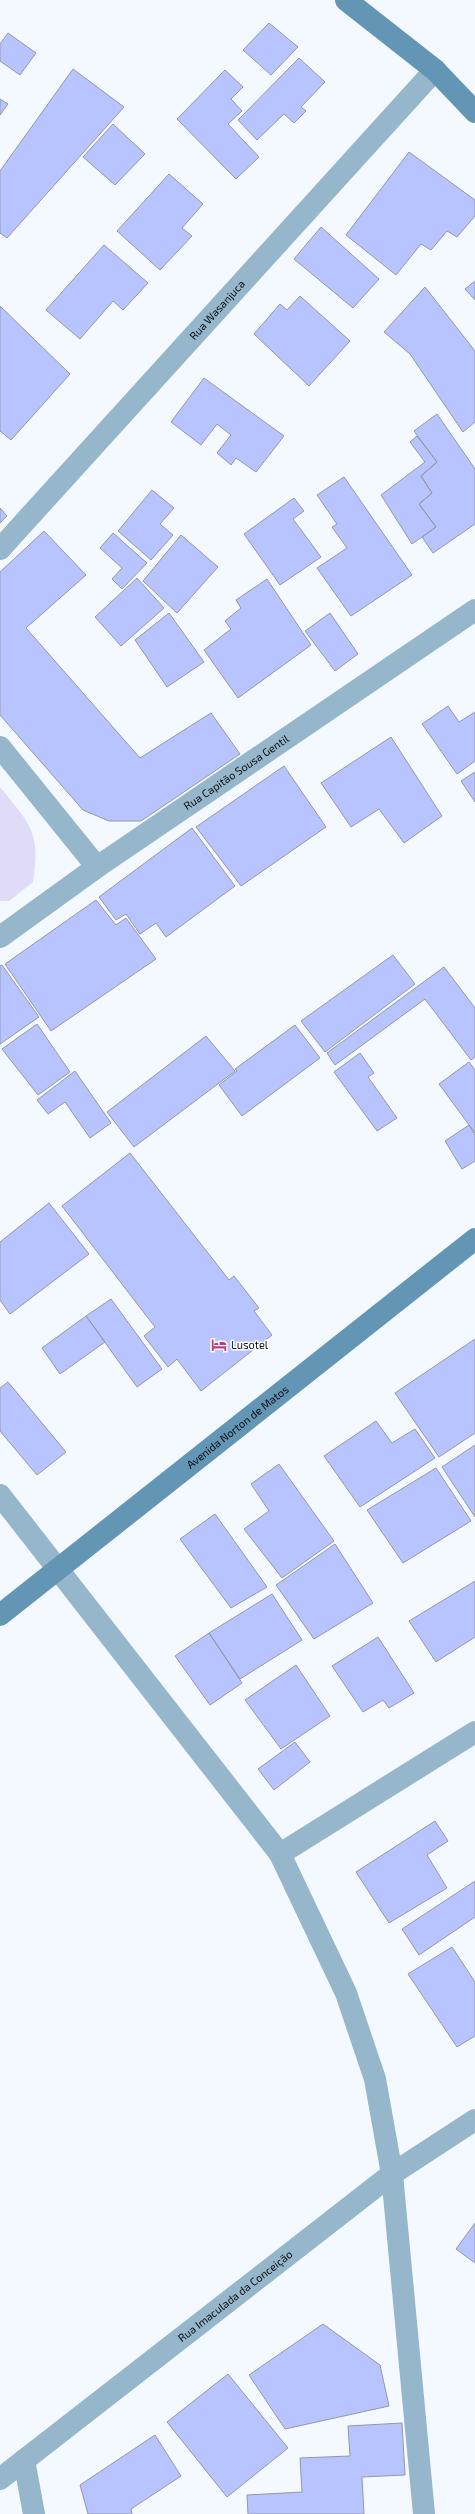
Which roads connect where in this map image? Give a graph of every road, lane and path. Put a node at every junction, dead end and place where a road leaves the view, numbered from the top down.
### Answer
1 (346, 0) edge
2 (435, 70) junction
3 (475, 112) edge
4 (0, 549) edge
5 (475, 610) edge
6 (0, 747) edge
7 (98, 867) junction
8 (0, 938) edge
9 (475, 1239) edge
10 (0, 1495) edge
11 (57, 1570) junction
12 (0, 1615) edge
13 (475, 1732) edge
14 (280, 1854) junction
15 (475, 2120) edge
16 (392, 2174) junction
17 (24, 2460) junction
18 (0, 2479) edge
19 (34, 2514) edge
20 (424, 2514) edge

1 - 2 main road
2 - 3 main road
2 - 4 street, Rua Wasanjuca
5 - 7 street, Rua Capitão Sousa Gentil
6 - 7 street
7 - 8 street, Rua Capitão Sousa Gentil
9 - 11 main road, Avenida Norton de Matos
10 - 11 street
11 - 12 main road, Avenida Norton de Matos
11 - 14 street
13 - 14 street
14 - 16 street
15 - 16 street, Rua Imaculada da Conceição
16 - 17 street, Rua Imaculada da Conceição
16 - 20 street
17 - 18 street, Rua Imaculada da Conceição
17 - 19 street

